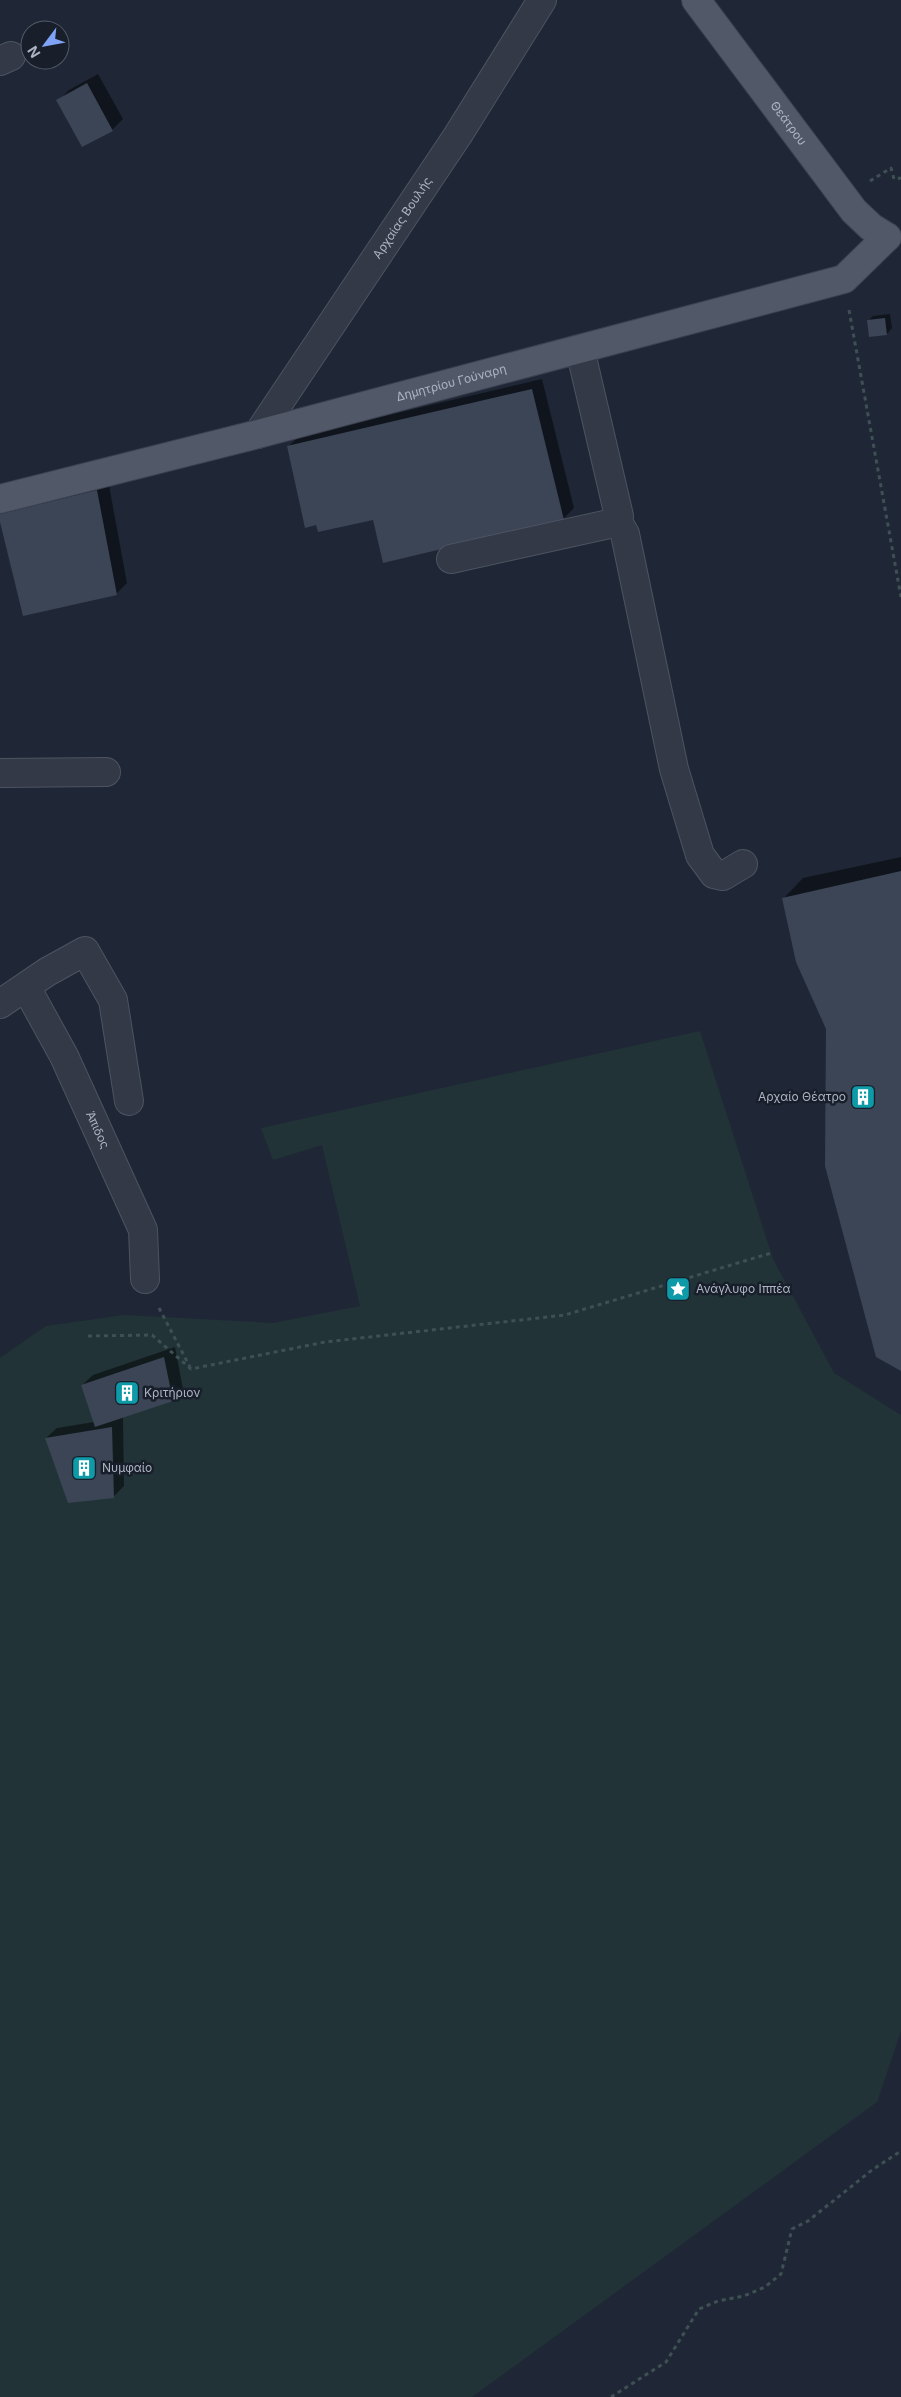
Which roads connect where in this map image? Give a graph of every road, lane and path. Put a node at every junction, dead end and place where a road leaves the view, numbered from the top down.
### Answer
1 (542, 0) edge
2 (696, 0) edge
3 (894, 237) edge
4 (844, 279) junction
5 (580, 349) junction
6 (258, 434) junction
7 (0, 499) edge
8 (618, 522) junction
9 (451, 559) dead end
10 (901, 597) edge
11 (106, 772) dead end
12 (0, 773) edge
13 (743, 864) dead end
14 (26, 988) junction
15 (0, 1004) edge
16 (129, 1101) dead end
17 (771, 1253) dead end
18 (145, 1279) joint
19 (88, 1336) dead end
20 (191, 1369) junction
21 (901, 2151) edge
22 (611, 2397) edge

1 - 6 street, Αρχαίας Βουλής
2 - 3 main road, Θεάτρου
3 - 4 main road, Δημητρίου Γούναρη
4 - 5 main road, Δημητρίου Γούναρη
4 - 10 path
5 - 6 main road, Δημητρίου Γούναρη
5 - 8 street
6 - 7 main road, Δημητρίου Γούναρη
8 - 9 street
8 - 13 street
11 - 12 street
14 - 15 street
14 - 16 street
14 - 18 street, Άπιδος
17 - 20 path
18 - 20 path
19 - 20 path
21 - 22 path

